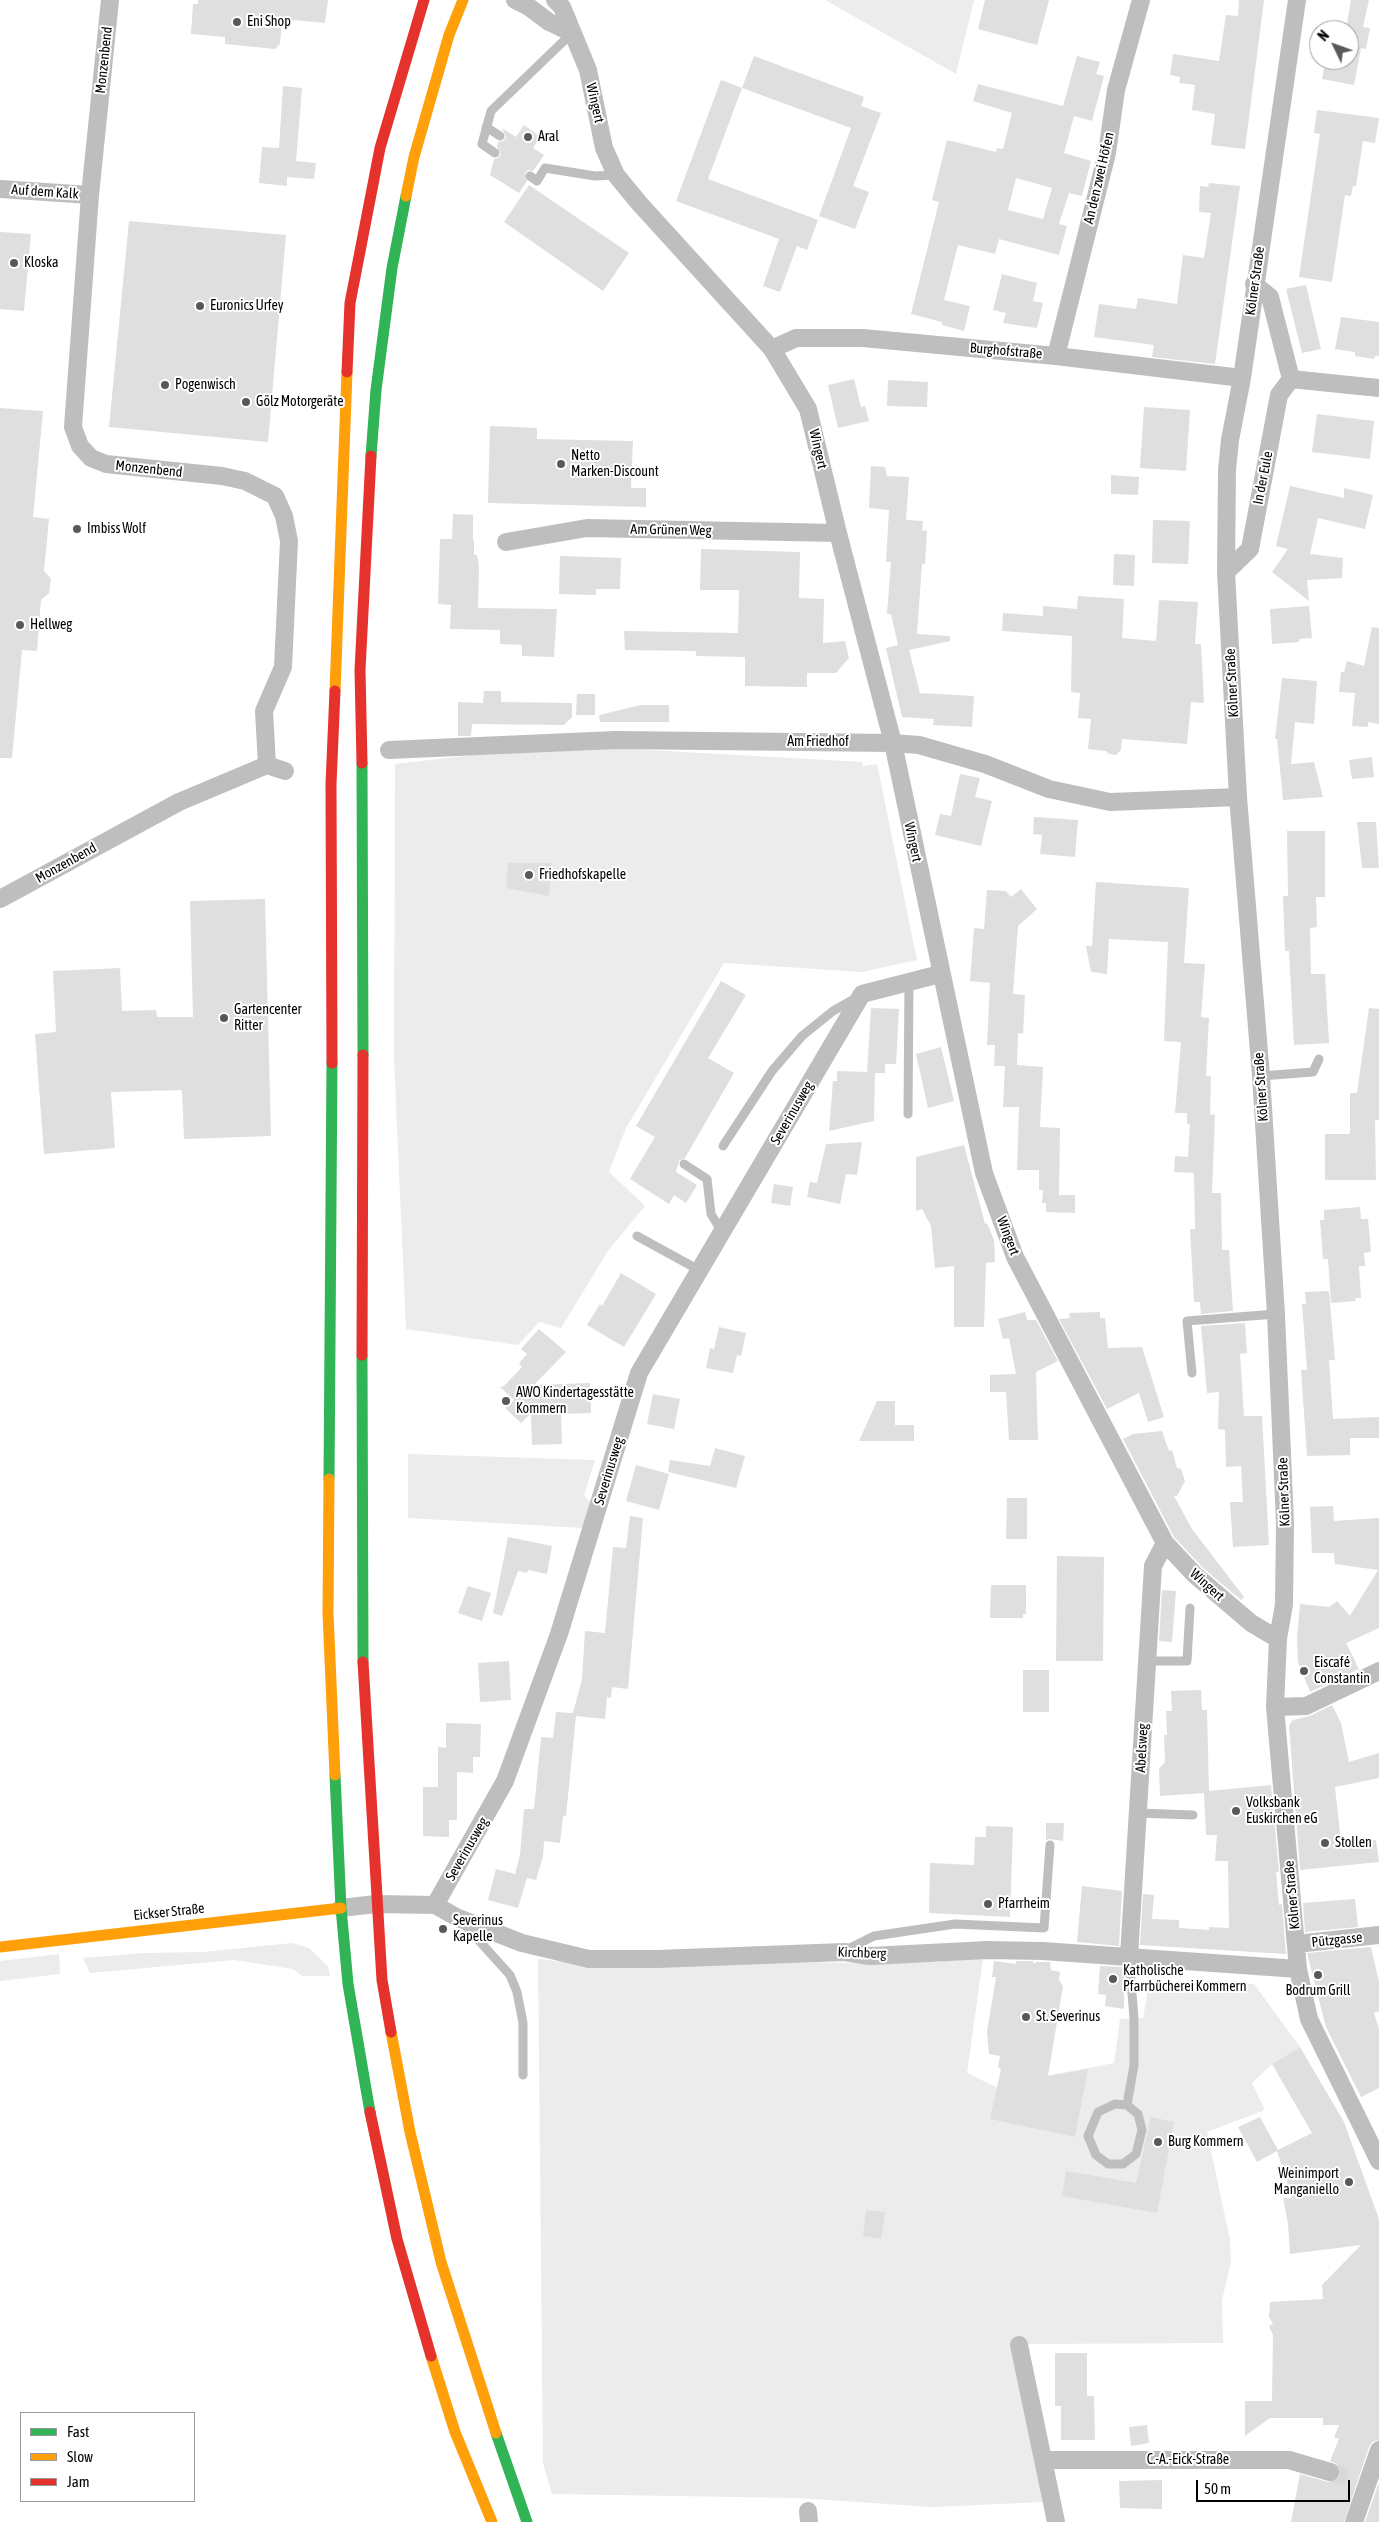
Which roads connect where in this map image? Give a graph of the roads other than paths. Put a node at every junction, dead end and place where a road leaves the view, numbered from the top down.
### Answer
1 (110, 0) edge
2 (424, 0) edge
3 (463, 0) edge
4 (515, 0) edge
5 (555, 0) edge
6 (1141, 0) edge
7 (1298, 0) edge
8 (572, 33) junction
9 (486, 127) junction
10 (500, 136) dead end
11 (496, 153) dead end
12 (616, 175) junction
13 (530, 176) dead end
14 (0, 188) edge
15 (90, 195) junction
16 (1254, 284) junction
17 (772, 349) junction
18 (1056, 356) junction
19 (1242, 378) junction
20 (1291, 379) junction
21 (1379, 388) edge
22 (838, 533) junction
23 (506, 542) dead end
24 (1226, 572) junction
25 (893, 743) junction
26 (389, 750) dead end
27 (267, 765) junction
28 (285, 771) dead end
29 (1238, 797) junction
30 (0, 899) edge
31 (940, 974) junction
32 (909, 981) junction
33 (862, 994) junction
34 (1319, 1059) dead end
35 (1261, 1076) junction
36 (908, 1114) dead end
37 (723, 1146) dead end
38 (684, 1164) dead end
39 (722, 1232) junction
40 (637, 1236) dead end
41 (699, 1270) junction
42 (1276, 1314) junction
43 (1192, 1373) dead end
44 (1164, 1543) junction
45 (1190, 1608) dead end
46 (1278, 1639) junction
47 (1147, 1661) junction
48 (1379, 1671) edge
49 (1275, 1707) junction
50 (1138, 1813) junction
51 (1193, 1815) dead end
52 (1050, 1846) dead end
53 (376, 1904) junction
54 (436, 1904) junction
55 (341, 1908) junction
56 (458, 1918) junction
57 (1379, 1935) edge
58 (1296, 1944) junction
59 (0, 1947) edge
60 (844, 1952) junction
61 (1129, 1956) junction
62 (1298, 1969) junction
63 (523, 2075) dead end
64 (1127, 2105) junction
65 (1373, 2136) edge
66 (1379, 2161) edge
67 (1019, 2344) dead end
68 (1379, 2450) edge
69 (1044, 2460) junction
70 (1330, 2472) tunnel mouth
71 (492, 2522) edge
72 (527, 2522) edge
73 (1056, 2522) edge
74 (1354, 2522) edge

1 - 15 street, Monzenbend
2 - 55 main road
3 - 53 main road
4 - 8 street
5 - 8 street, Wingert
6 - 18 street, An den zwei Höfen
7 - 16 street, Kölner Straße
8 - 9 lane
8 - 12 street, Wingert
9 - 10 lane
9 - 11 lane
12 - 13 lane
12 - 17 street, Wingert
14 - 15 street, Auf dem Kalk
15 - 27 street, Monzenbend
16 - 19 street, Kölner Straße
16 - 20 street
17 - 18 street, Burghofstraße
17 - 22 street, Wingert
18 - 19 street, Burghofstraße
19 - 24 street, Kölner Straße
20 - 21 street
20 - 24 street, In der Eule
22 - 23 street, Am Grünen Weg
22 - 25 street, Wingert
24 - 29 street, Kölner Straße
25 - 26 street, Am Friedhof
25 - 29 street, Am Friedhof
25 - 31 street, Wingert
27 - 28 street
27 - 30 street, Monzenbend
29 - 35 street, Kölner Straße
31 - 32 street
31 - 44 street, Wingert
32 - 33 street
32 - 36 lane
33 - 37 lane
33 - 39 street, Severinusweg
34 - 35 lane
35 - 42 street, Kölner Straße
38 - 39 lane
39 - 41 street, Severinusweg
40 - 41 lane
41 - 54 street, Severinusweg
42 - 43 lane
42 - 46 street, Kölner Straße
44 - 46 street, Wingert
44 - 47 street, Abelsweg
45 - 47 lane
46 - 49 street, Kölner Straße
47 - 50 street, Abelsweg
48 - 49 street
49 - 58 street, Kölner Straße
50 - 51 lane
50 - 61 street, Abelsweg
52 - 60 lane
53 - 54 street
53 - 55 street
53 - 72 main road
54 - 56 street, Kirchberg
55 - 59 main road, Eickser Straße
55 - 71 main road
56 - 60 street, Kirchberg
56 - 63 lane
57 - 58 street, Pützgasse
58 - 62 street, Kölner Straße
60 - 61 street, Kirchberg
61 - 62 street, Kirchberg
61 - 64 lane
62 - 65 street, Kölner Straße
64 - 64 lane
65 - 66 street, Kölner Straße
67 - 69 street
68 - 74 street
69 - 70 street, C.-A.-Eick-Straße
69 - 73 street

